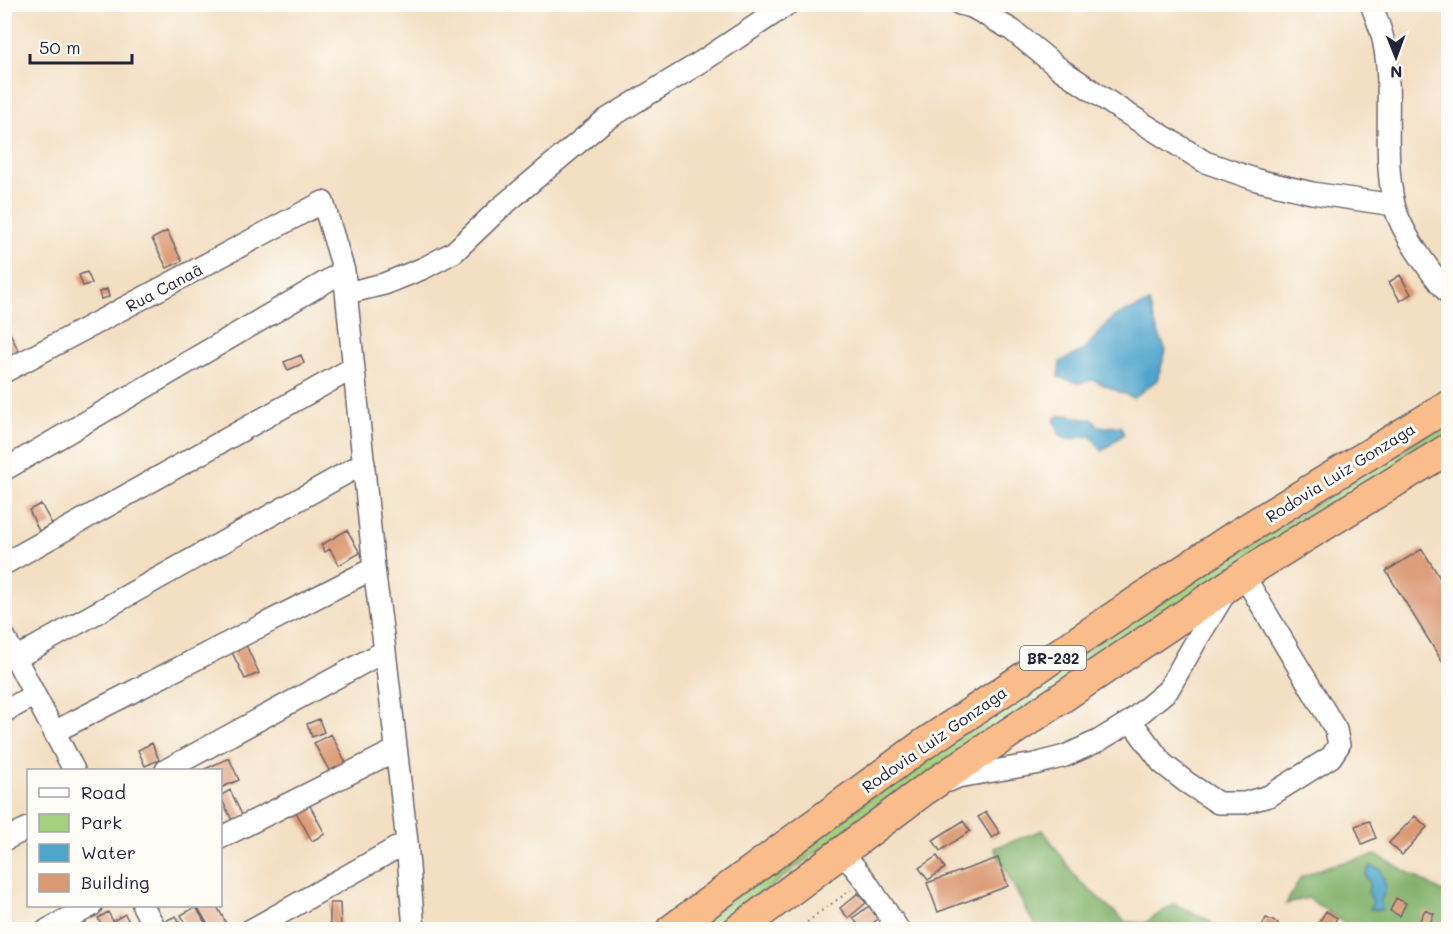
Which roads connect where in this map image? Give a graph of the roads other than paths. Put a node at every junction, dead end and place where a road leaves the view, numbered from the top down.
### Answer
1 (788, 4) edge
2 (960, 4) edge
3 (1371, 4) edge
4 (1394, 205) junction
5 (344, 271) junction
6 (347, 293) junction
7 (1449, 293) edge
8 (353, 368) junction
9 (4, 372) edge
10 (1449, 406) edge
11 (1449, 449) edge
12 (364, 463) junction
13 (4, 470) edge
14 (4, 564) edge
15 (374, 568) junction
16 (1237, 581) junction
17 (4, 636) edge
18 (385, 651) junction
19 (16, 658) junction
20 (34, 695) junction
21 (4, 712) edge
22 (1131, 721) junction
23 (54, 732) junction
24 (396, 750) junction
25 (73, 769) edge
26 (170, 769) edge
27 (923, 791) junction
28 (27, 828) edge
29 (222, 837) edge
30 (4, 840) edge
31 (407, 842) junction
32 (842, 851) junction
33 (89, 907) edge
34 (144, 907) edge
35 (47, 930) edge
36 (156, 930) edge
37 (252, 930) edge
38 (414, 930) edge
39 (671, 930) edge
40 (738, 930) edge
41 (899, 930) edge

1 - 6 street
2 - 4 street
3 - 4 street
4 - 7 street
5 - 6 street
5 - 9 street, Rua Canaã
5 - 13 street
6 - 8 street
8 - 12 street
8 - 14 street
10 - 39 highway, Rodovia Luiz Gonzaga / BR-232
11 - 16 highway, BR-232
12 - 15 street
12 - 19 street
15 - 18 street
15 - 23 street
16 - 22 street
16 - 22 street
16 - 27 highway, BR-232
17 - 19 street
18 - 24 street
18 - 26 street
19 - 20 street
20 - 21 street
20 - 23 street
22 - 27 street
23 - 25 street
24 - 29 street
24 - 31 street
27 - 32 highway, BR-232
28 - 30 street
31 - 37 street
31 - 38 street
32 - 40 highway, BR-232
32 - 41 street
33 - 35 street
34 - 36 street

